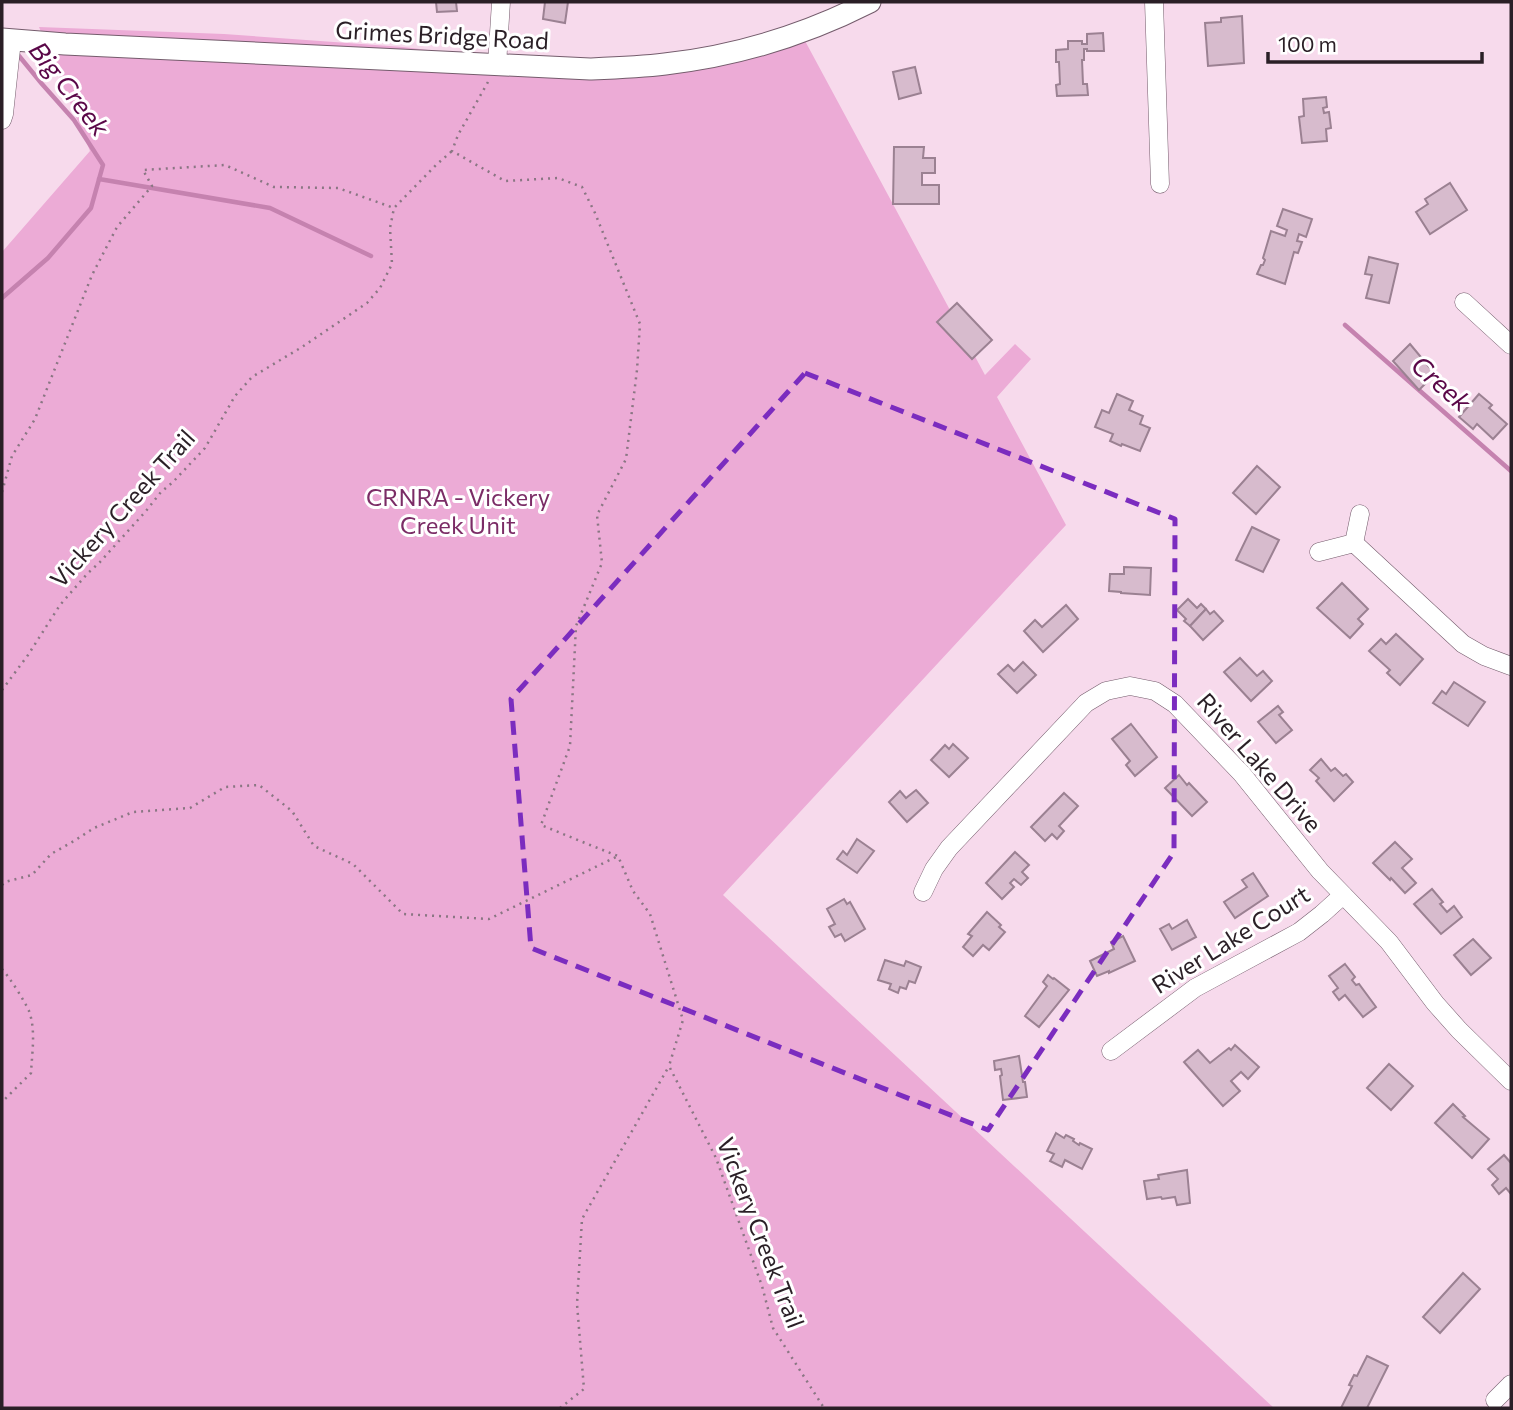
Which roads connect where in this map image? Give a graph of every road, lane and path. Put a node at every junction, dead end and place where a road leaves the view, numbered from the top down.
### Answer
1 (501, 2) edge
2 (870, 2) edge
3 (1154, 2) edge
4 (7, 40) edge
5 (497, 65) junction
6 (3, 117) edge
7 (452, 151) junction
8 (1160, 184) dead end
9 (394, 208) junction
10 (1464, 302) dead end
11 (1511, 345) edge
12 (2, 492) edge
13 (1360, 514) dead end
14 (1354, 543) junction
15 (1320, 552) dead end
16 (1511, 666) edge
17 (2, 690) edge
18 (618, 856) junction
19 (2, 885) edge
20 (923, 892) dead end
21 (1343, 895) junction
22 (2, 969) edge
23 (1111, 1051) dead end
24 (669, 1066) junction
25 (1511, 1081) edge
26 (2, 1102) edge
27 (1511, 1384) edge
28 (1495, 1400) dead end
29 (561, 1408) edge
30 (824, 1408) edge

1 - 5 street
2 - 5 street, Grimes Bridge Road
3 - 8 street
4 - 5 street, Grimes Bridge Road
4 - 6 street
5 - 7 path
7 - 9 path
7 - 18 path
9 - 12 path
9 - 17 path, Vickery Creek Trail
10 - 11 street
13 - 14 street
14 - 15 street
14 - 16 street
18 - 19 path
18 - 24 path
20 - 21 street, River Lake Drive
21 - 23 street, River Lake Court
21 - 25 street, River Lake Drive
22 - 26 path
24 - 29 path
24 - 30 path, Vickery Creek Trail
27 - 28 street

